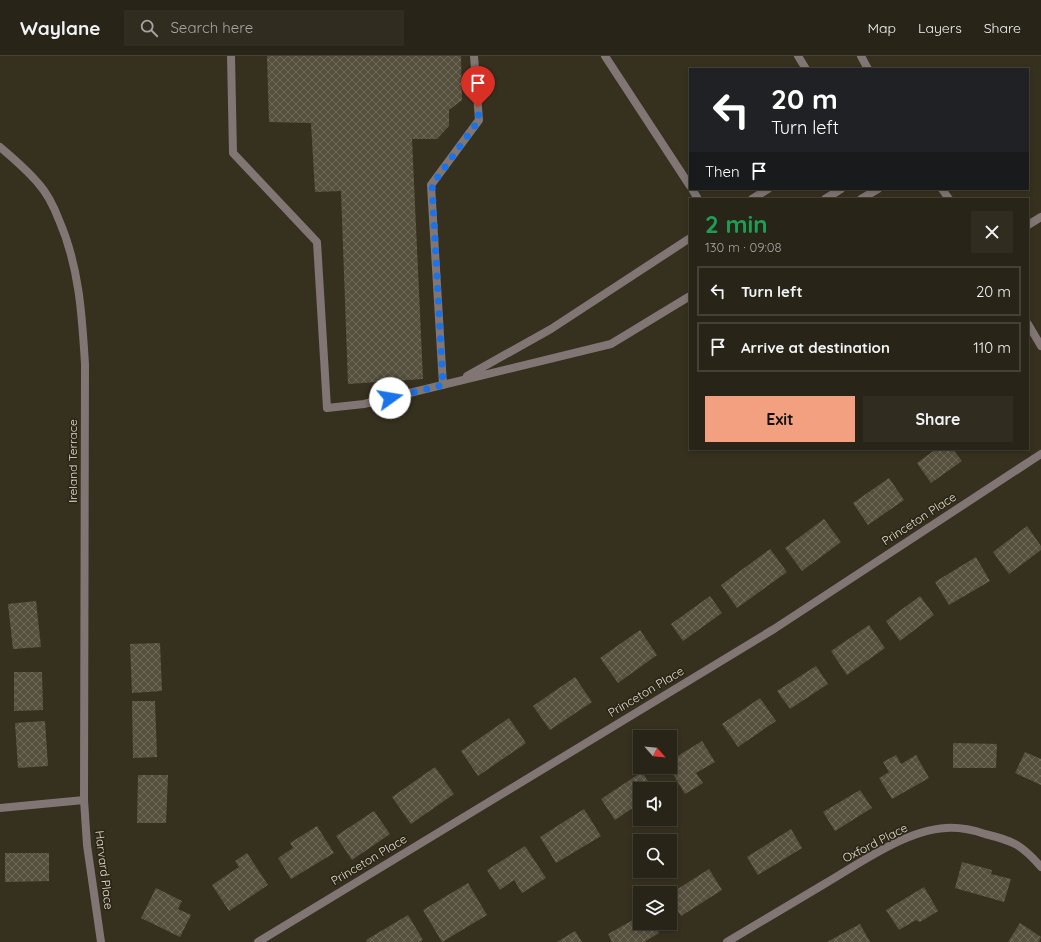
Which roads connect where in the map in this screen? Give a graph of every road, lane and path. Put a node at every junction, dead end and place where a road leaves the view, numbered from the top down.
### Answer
1 (231, 56) edge
2 (474, 56) edge
3 (605, 56) edge
4 (798, 56) edge
5 (861, 56) edge
6 (805, 68) edge
7 (867, 68) edge
8 (0, 147) edge
9 (689, 184) edge
10 (766, 190) edge
11 (839, 190) edge
12 (876, 190) edge
13 (754, 198) edge
14 (827, 198) edge
15 (863, 198) edge
16 (1041, 217) edge
17 (1029, 224) edge
18 (689, 239) edge
19 (689, 297) edge
20 (1029, 326) edge
21 (1041, 346) edge
22 (458, 381) junction
23 (443, 385) junction
24 (1041, 454) edge
25 (84, 800) junction
26 (0, 808) edge
27 (1041, 867) edge
28 (101, 942) edge
29 (258, 942) edge
30 (727, 942) edge

1 - 23 street
2 - 23 street
3 - 9 street
4 - 6 street
5 - 7 street
8 - 25 street, Ireland Terrace
10 - 13 street
11 - 14 street
12 - 15 street
16 - 17 street
18 - 22 street
19 - 22 street
20 - 21 street
22 - 23 street
24 - 29 street, Princeton Place
25 - 26 street
25 - 28 street, Harvard Place
27 - 30 street, Oxford Place

